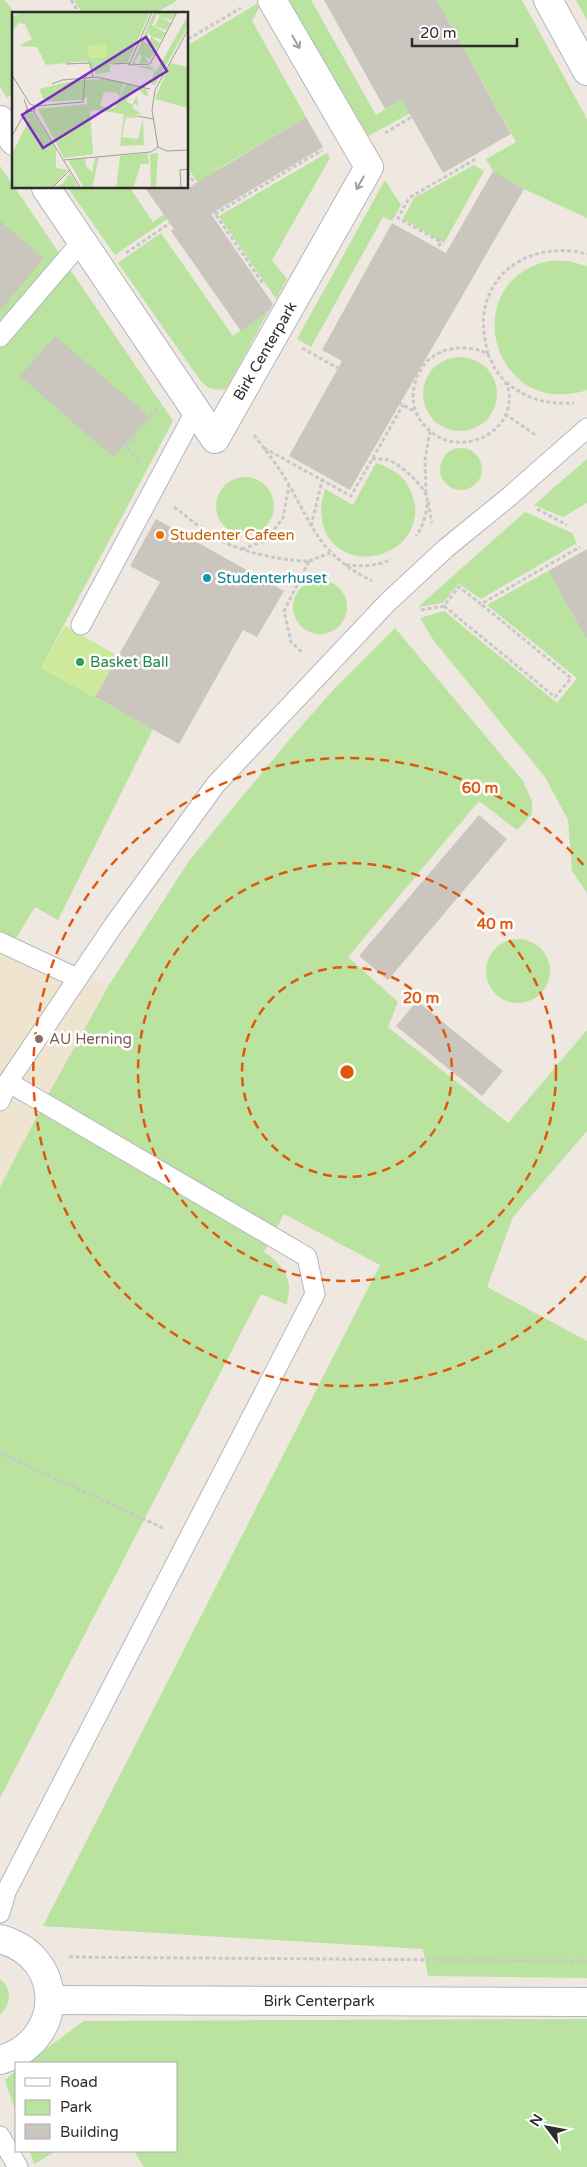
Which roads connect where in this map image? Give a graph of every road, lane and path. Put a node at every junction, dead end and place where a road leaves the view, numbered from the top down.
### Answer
1 (71, 0) edge
2 (384, 0) edge
3 (548, 0) edge
4 (259, 2) edge
5 (79, 12) edge
6 (189, 38) edge
7 (587, 71) edge
8 (440, 100) junction
9 (0, 120) edge
10 (12, 138) edge
11 (354, 142) junction
12 (189, 175) edge
13 (47, 189) edge
14 (205, 199) junction
15 (215, 214) junction
16 (0, 226) edge
17 (82, 241) junction
18 (587, 254) edge
19 (37, 257) dead end
20 (101, 270) junction
21 (280, 324) junction
22 (0, 337) edge
23 (56, 342) dead end
24 (488, 355) junction
25 (504, 380) junction
26 (362, 382) junction
27 (177, 383) junction
28 (577, 402) dead end
29 (403, 405) junction
30 (234, 406) junction
31 (196, 410) junction
32 (414, 412) junction
33 (505, 414) junction
34 (147, 421) junction
35 (587, 428) edge
36 (430, 432) junction
37 (263, 447) junction
38 (560, 452) junction
39 (372, 459) junction
40 (322, 481) junction
41 (289, 484) junction
42 (156, 485) junction
43 (427, 497) junction
44 (311, 528) junction
45 (414, 538) dead end
46 (580, 548) dead end
47 (242, 549) junction
48 (445, 549) junction
49 (330, 553) junction
50 (393, 558) dead end
51 (309, 561) junction
52 (345, 565) junction
53 (397, 594) junction
54 (481, 604) junction
55 (444, 606) junction
56 (415, 611) dead end
57 (81, 625) dead end
58 (323, 671) junction
59 (0, 942) edge
60 (77, 978) junction
61 (8, 1082) junction
62 (0, 1101) edge
63 (0, 1453) edge
64 (189, 1540) junction
65 (0, 1913) edge
66 (0, 1939) edge
67 (34, 1957) junction
68 (587, 1961) edge
69 (50, 2000) junction
70 (587, 2002) edge
71 (0, 2060) edge
72 (0, 2136) edge
73 (18, 2167) edge

1 - 5 path
2 - 8 path
3 - 7 street
4 - 6 path
4 -> 11 street, Birk Centerpark
8 - 11 path
8 - 26 path
9 - 10 street
11 - 15 path
11 -> 21 street, Birk Centerpark
12 - 14 path
13 - 17 street, Birk Centerpark
14 - 15 path
14 - 20 path
15 - 21 path
16 - 19 path
17 - 20 street, Birk Centerpark
17 - 22 lane
18 - 24 path
20 - 27 street, Birk Centerpark
21 - 26 path
21 - 30 street, Birk Centerpark
23 - 34 path
24 - 25 path
24 - 32 path
25 - 28 path
25 - 33 path
26 - 29 path
27 - 31 street, Birk Centerpark
27 - 34 path
29 - 32 path
29 - 39 path
30 - 31 street, Birk Centerpark
30 - 37 path
31 - 42 lane
32 - 36 path
33 - 36 path
33 - 38 path
34 - 42 path
35 - 38 lane
36 - 43 path
37 - 40 path
37 - 41 path
38 - 48 lane
39 - 40 path
39 - 43 path
40 - 44 path
41 - 44 path
41 - 47 path
42 - 47 path
42 - 57 lane
43 - 45 path
43 - 48 path
44 - 49 path
46 - 54 path
47 - 51 path
48 - 53 lane
49 - 51 path
49 - 52 path
50 - 52 path
51 - 58 path
52 - 53 path
53 - 58 lane
54 - 55 path
54 - 55 path
55 - 56 path
58 - 60 lane
59 - 60 lane
60 - 61 lane
61 - 62 lane
61 - 64 lane
63 - 64 path
64 - 65 lane
66 - 67 street
67 - 68 path
67 - 69 street
69 - 70 street, Birk Centerpark
69 - 71 street
72 - 73 lane

